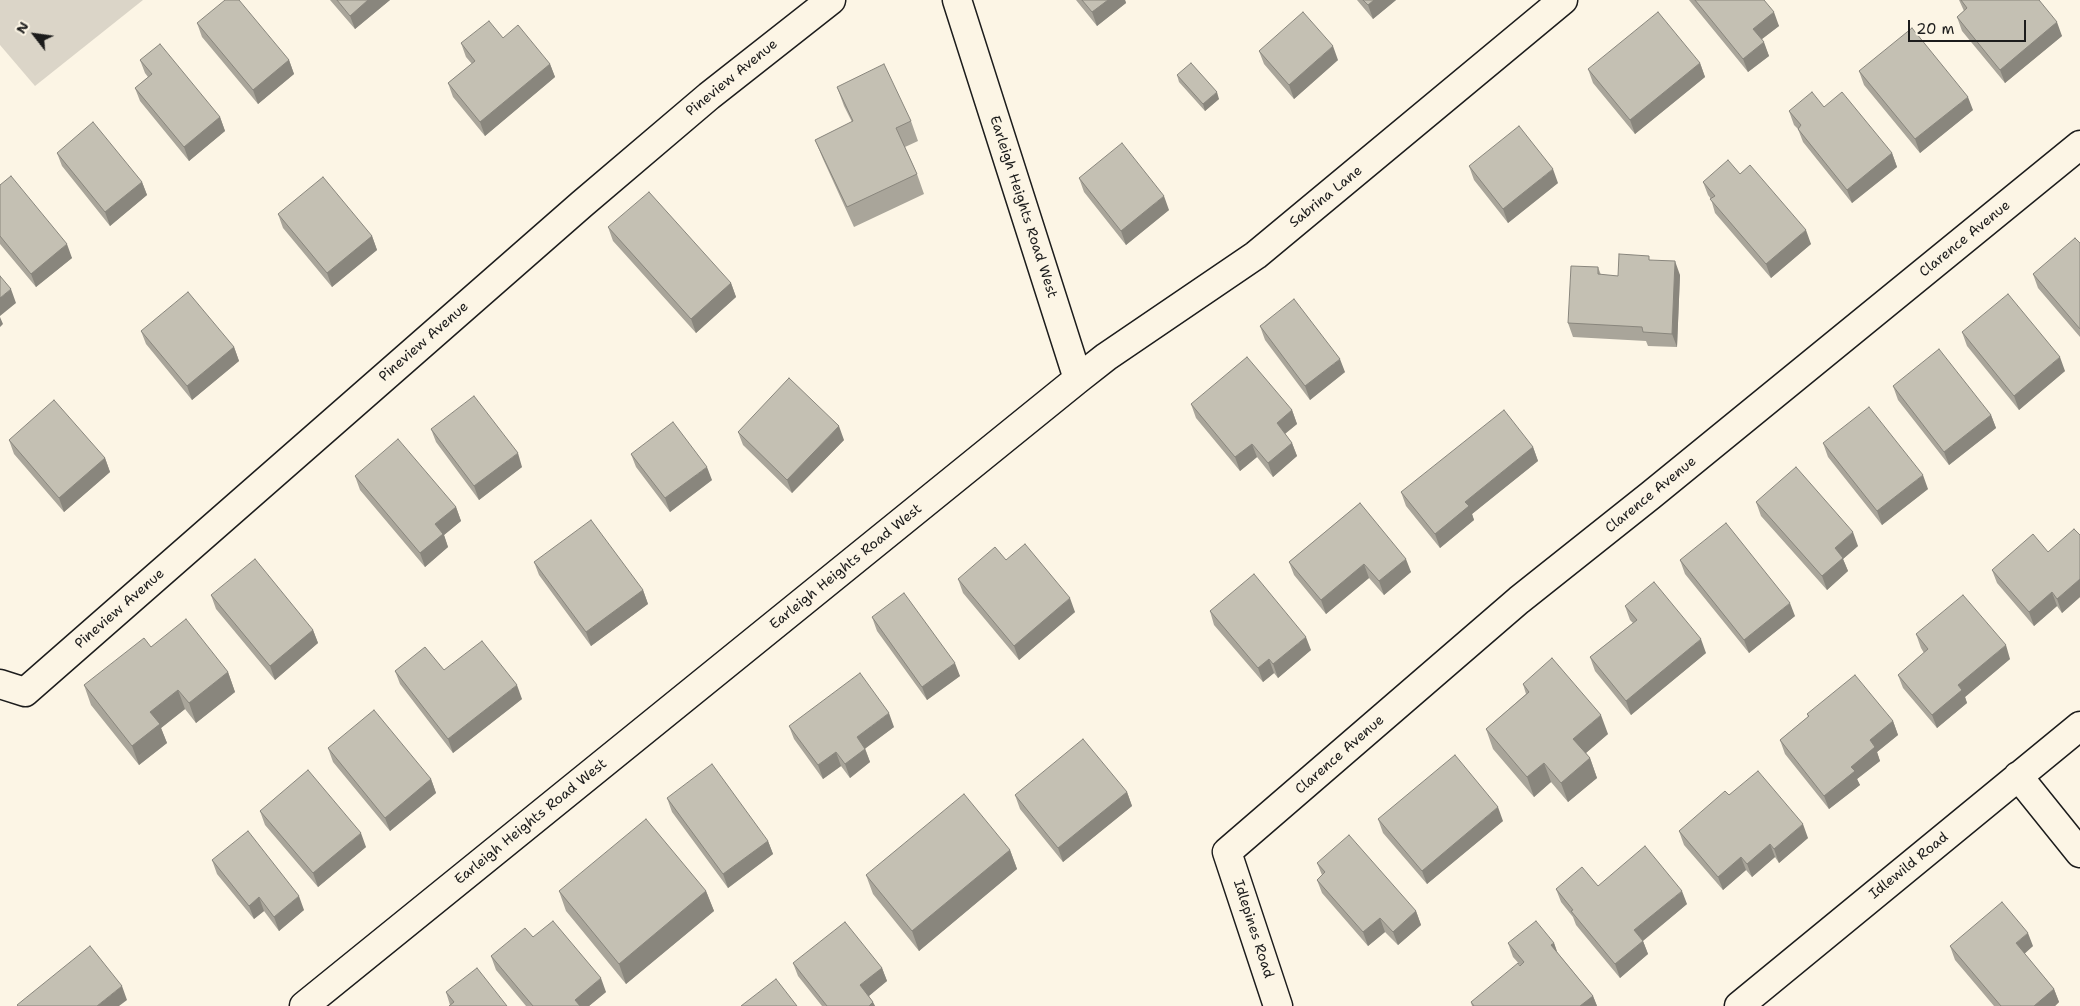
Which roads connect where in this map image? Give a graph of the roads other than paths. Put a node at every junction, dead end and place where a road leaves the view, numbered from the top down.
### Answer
1 (831, 0) edge
2 (957, 0) edge
3 (1562, 0) edge
4 (2080, 145) edge
5 (1078, 379) junction
6 (12, 688) edge
7 (2080, 726) edge
8 (2018, 776) junction
9 (1227, 852) joint
10 (2080, 853) edge
11 (304, 1006) edge
12 (1278, 1006) edge
13 (1739, 1006) edge

1 - 6 street, Pineview Avenue
2 - 5 street, Earleigh Heights Road West
3 - 5 street, Sabrina Lane
4 - 9 street, Clarence Avenue
5 - 11 street, Earleigh Heights Road West
7 - 8 street, Idlewild Road
8 - 10 street
8 - 13 street, Idlewild Road
9 - 12 street, Idlepines Road

